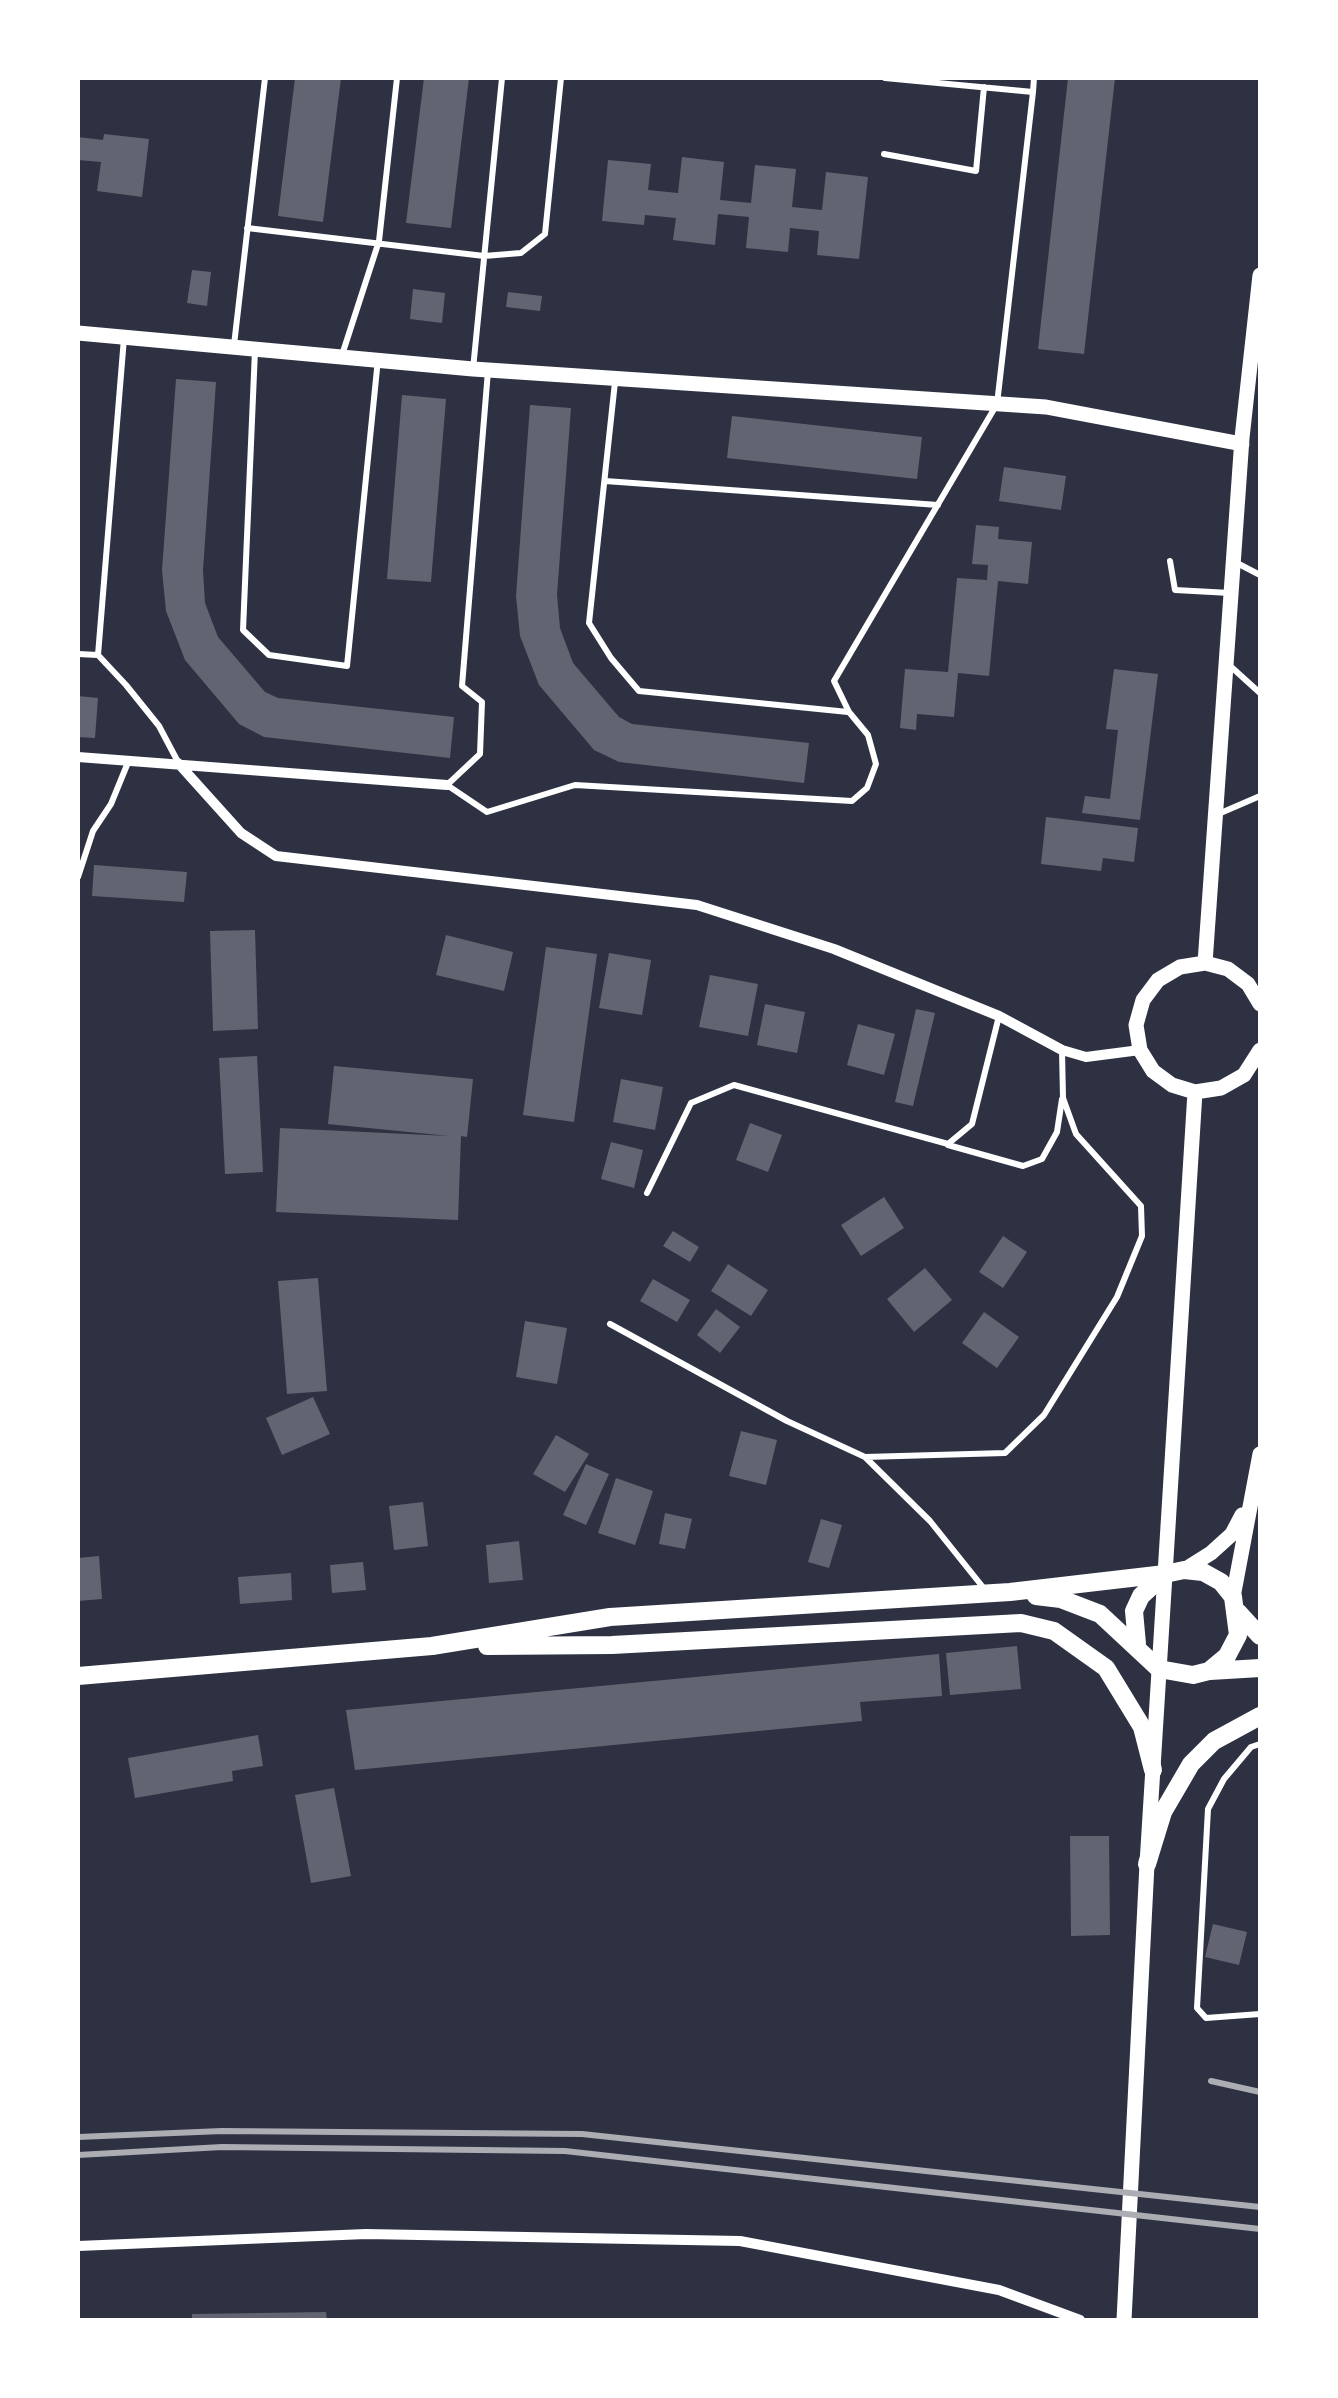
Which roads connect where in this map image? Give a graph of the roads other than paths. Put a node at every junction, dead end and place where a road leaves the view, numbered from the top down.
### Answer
1 (264, 78) edge
2 (397, 78) edge
3 (502, 78) edge
4 (561, 78) edge
5 (885, 78) edge
6 (1034, 78) edge
7 (984, 87) junction
8 (1033, 92) junction
9 (884, 154) dead end
10 (247, 228) junction
11 (379, 241) junction
12 (484, 256) junction
13 (1260, 275) edge
14 (78, 333) edge
15 (124, 337) junction
16 (234, 348) junction
17 (255, 349) junction
18 (342, 356) junction
19 (378, 359) junction
20 (480, 369) junction
21 (616, 378) junction
22 (997, 404) junction
23 (1242, 444) junction
24 (604, 481) junction
25 (938, 505) junction
26 (1233, 560) junction
27 (1170, 561) dead end
28 (1260, 576) edge
29 (1231, 593) junction
30 (78, 654) edge
31 (98, 655) junction
32 (1226, 663) junction
33 (1260, 693) edge
34 (850, 712) junction
35 (78, 758) edge
36 (129, 760) junction
37 (178, 763) junction
38 (447, 784) junction
39 (1260, 796) edge
40 (1215, 815) junction
41 (78, 877) edge
42 (1205, 963) junction
43 (1260, 1004) edge
44 (999, 1016) junction
45 (1062, 1050) junction
46 (1140, 1050) junction
47 (1260, 1050) edge
48 (1195, 1092) junction
49 (1062, 1098) junction
50 (948, 1144) junction
51 (647, 1193) dead end
52 (610, 1324) dead end
53 (1260, 1454) edge
54 (866, 1457) junction
55 (1248, 1503) junction
56 (1174, 1572) junction
57 (1010, 1592) junction
58 (988, 1594) junction
59 (1236, 1605) junction
60 (1260, 1636) edge
61 (1137, 1644) junction
62 (432, 1646) junction
63 (1260, 1668) edge
64 (1209, 1671) junction
65 (78, 1676) edge
66 (1260, 1716) edge
67 (1260, 1744) edge
68 (1153, 1770) junction
69 (1147, 1864) junction
70 (1260, 2014) edge
71 (78, 2246) edge
72 (1080, 2320) edge
73 (1124, 2320) edge

1 - 10 lane
2 - 11 lane
3 - 12 lane
4 - 12 lane
5 - 7 lane
6 - 8 lane
7 - 8 lane
7 - 9 lane
8 - 22 lane
10 - 11 lane
10 - 16 lane
11 - 12 lane
11 - 18 lane
12 - 20 lane
13 - 23 street
14 - 15 street
15 - 16 street
15 - 31 lane
16 - 17 street
17 - 18 street
17 - 19 lane
18 - 19 street
19 - 20 street
20 - 21 street
20 - 38 lane
21 - 22 street
21 - 24 lane
22 - 23 street
22 - 25 lane
23 - 26 street
24 - 25 lane
24 - 34 lane
25 - 34 lane
26 - 28 lane
26 - 29 street
27 - 29 lane
29 - 32 street
30 - 31 lane
31 - 37 lane
32 - 33 lane
32 - 40 street
34 - 38 lane
35 - 36 street
36 - 37 street
36 - 41 lane
37 - 38 street
37 - 44 street
39 - 40 lane
40 - 42 street
42 - 43 street
42 - 46 street
44 - 45 street
44 - 50 lane
45 - 46 street
45 - 49 lane
46 - 48 street
47 - 48 street
48 - 68 street
49 - 50 lane
49 - 54 lane
50 - 51 lane
52 - 54 lane
53 - 55 street
54 - 58 lane
55 - 56 street
55 - 59 street
56 - 57 main road
56 - 59 main road
56 - 61 main road
57 - 58 main road
57 - 61 main road
58 - 62 main road
59 - 60 main road
59 - 64 main road
61 - 64 main road
62 - 65 main road
62 - 68 main road
63 - 64 main road
66 - 69 main road
67 - 70 lane
68 - 69 street
69 - 73 street
71 - 72 street

